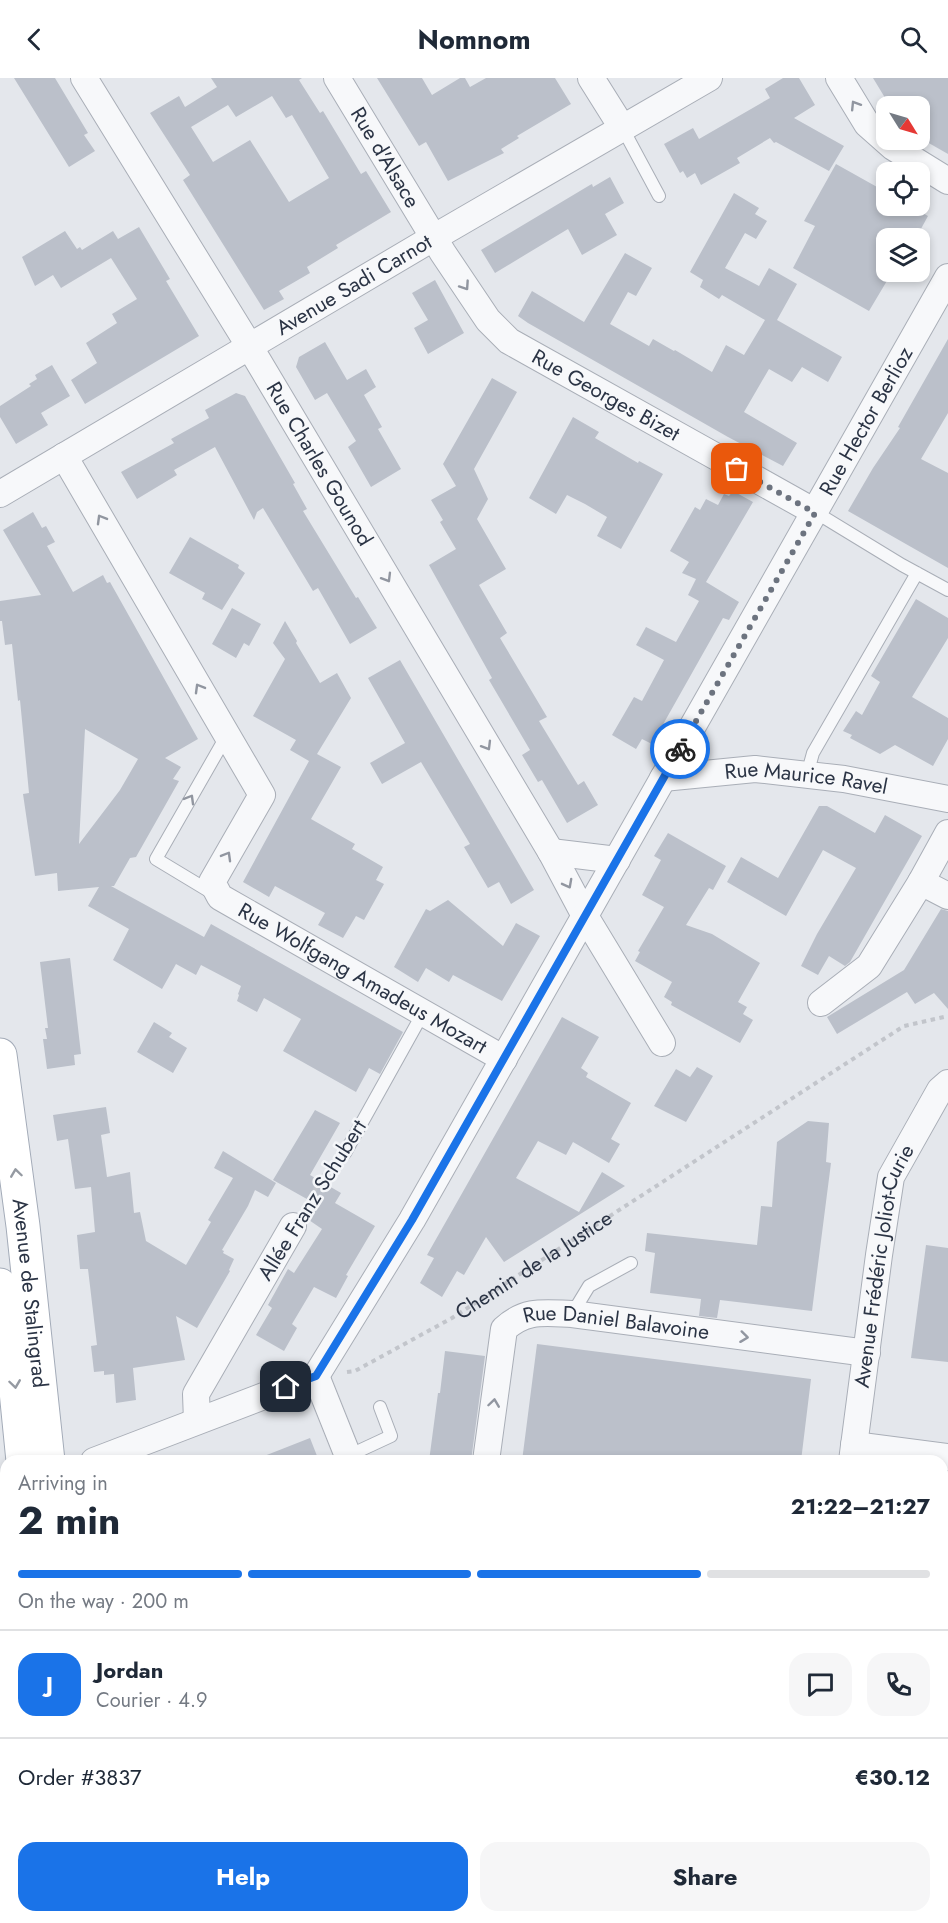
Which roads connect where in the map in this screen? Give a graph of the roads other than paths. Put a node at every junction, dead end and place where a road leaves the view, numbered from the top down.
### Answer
1 (84, 78) edge
2 (337, 78) edge
3 (591, 78) edge
4 (709, 78) edge
5 (839, 78) edge
6 (623, 129) junction
7 (948, 181) edge
8 (659, 196) dead end
9 (433, 238) junction
10 (948, 277) edge
11 (250, 347) junction
12 (64, 456) junction
13 (0, 494) edge
14 (815, 513) junction
15 (917, 573) junction
16 (948, 590) edge
17 (227, 735) junction
18 (807, 775) junction
19 (663, 778) junction
20 (948, 799) edge
21 (948, 833) edge
22 (551, 852) junction
23 (617, 860) junction
24 (921, 882) junction
25 (948, 896) edge
26 (220, 897) junction
27 (585, 916) junction
28 (821, 1004) dead end
29 (423, 1013) junction
30 (662, 1043) dead end
31 (0, 1055) edge
32 (504, 1059) junction
33 (948, 1083) edge
34 (345, 1153) road end
35 (293, 1226) road end
36 (631, 1263) dead end
37 (0, 1285) edge
38 (572, 1314) junction
39 (867, 1353) junction
40 (316, 1376) junction
41 (380, 1407) dead end
42 (198, 1421) junction
43 (853, 1453) edge
44 (22, 1455) edge
45 (47, 1455) edge
46 (110, 1455) edge
47 (347, 1455) edge
48 (356, 1455) edge
49 (487, 1455) edge
50 (900, 1455) edge

1 - 11 street, Rue Charles Gounod
2 - 9 street, Rue d'Alsace
3 - 6 street
4 - 6 street, Avenue Sadi Carnot
7 -> 5 street
6 - 8 lane
6 - 9 street, Avenue Sadi Carnot
9 - 11 street, Avenue Sadi Carnot
9 -> 14 street, Rue Georges Bizet
10 - 14 street, Rue Hector Berlioz
11 - 12 street, Avenue Sadi Carnot
11 -> 22 street, Rue Charles Gounod
12 - 13 street, Avenue Sadi Carnot
17 -> 12 street, Rue Wolfgang Amadeus Mozart
14 - 15 lane
14 - 19 street, Rue Hector Berlioz
15 - 16 lane
15 - 18 lane
26 -> 17 street, Rue Wolfgang Amadeus Mozart
26 -> 17 lane, Rue Wolfgang Amadeus Mozart
18 - 19 street, Rue Maurice Ravel
18 - 20 street, Rue Maurice Ravel
19 - 23 street, Rue Hector Berlioz
21 - 24 street
22 - 23 street
22 -> 27 street, Rue Charles Gounod
23 - 27 street, Rue Hector Berlioz
24 - 25 street
24 - 28 street
26 - 29 street, Rue Wolfgang Amadeus Mozart
27 - 30 street, Rue Charles Gounod
27 - 32 street, Rue Hector Berlioz
29 - 32 street, Rue Wolfgang Amadeus Mozart
29 - 34 lane, Allée Franz Schubert
45 -> 31 main road, Avenue de Stalingrad
32 - 40 street, Rue Hector Berlioz
33 - 39 street, Avenue Frédéric Joliot-Curie
35 - 42 street, Allée Franz Schubert
36 - 38 lane
37 -> 44 main road, Avenue de Stalingrad
38 -> 39 street, Rue Daniel Balavoine
49 -> 38 street, Rue Daniel Balavoine
39 - 43 street, Avenue Frédéric Joliot-Curie
40 - 42 street
40 - 47 street
41 - 48 lane
42 - 46 street
43 - 50 street

